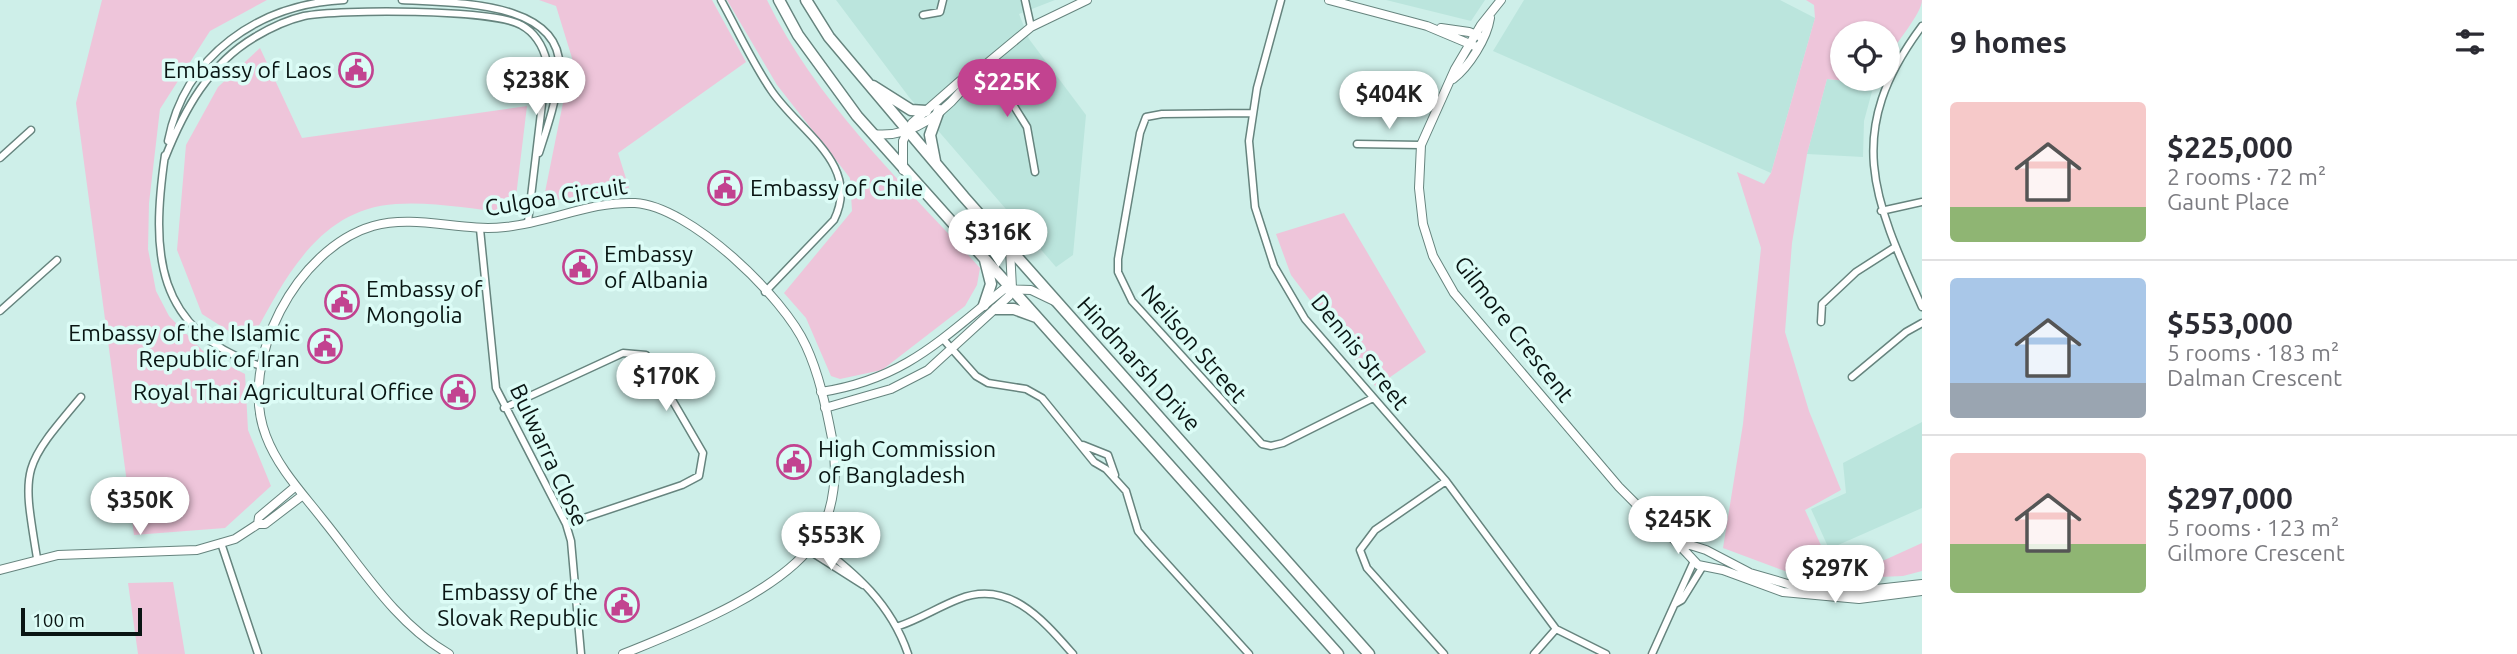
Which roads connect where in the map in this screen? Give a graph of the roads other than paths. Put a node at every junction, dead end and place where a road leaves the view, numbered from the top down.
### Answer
1 (344, 0) edge
2 (402, 0) edge
3 (721, 0) edge
4 (779, 0) edge
5 (806, 0) edge
6 (943, 0) edge
7 (1025, 0) edge
8 (1087, 0) edge
9 (1281, 0) edge
10 (1329, 0) edge
11 (1501, 0) edge
12 (923, 15) dead end
13 (1427, 26) junction
14 (1922, 26) edge
15 (1031, 27) junction
16 (1479, 36) junction
17 (1914, 36) junction
18 (1922, 42) edge
19 (1474, 46) junction
20 (987, 63) junction
21 (973, 75) junction
22 (865, 81) junction
23 (939, 110) junction
24 (926, 111) junction
25 (1252, 113) junction
26 (31, 130) dead end
27 (909, 131) junction
28 (873, 134) junction
29 (1357, 144) dead end
30 (1422, 145) junction
31 (0, 158) edge
32 (165, 158) junction
33 (935, 161) junction
34 (536, 165) junction
35 (904, 170) junction
36 (1035, 172) dead end
37 (1922, 202) edge
38 (1881, 211) junction
39 (528, 222) junction
40 (480, 229) junction
41 (1895, 247) junction
42 (1010, 249) junction
43 (984, 257) junction
44 (57, 260) dead end
45 (1012, 288) junction
46 (765, 292) junction
47 (1055, 302) junction
48 (984, 305) junction
49 (1922, 307) edge
50 (996, 309) junction
51 (0, 310) edge
52 (1038, 317) junction
53 (1821, 322) dead end
54 (1922, 323) edge
55 (943, 339) junction
56 (951, 349) junction
57 (261, 366) junction
58 (1852, 377) dead end
59 (821, 392) junction
60 (81, 397) dead end
61 (1373, 398) junction
62 (504, 408) junction
63 (825, 408) junction
64 (1081, 444) junction
65 (1117, 480) junction
66 (1446, 481) junction
67 (296, 486) junction
68 (303, 495) junction
69 (258, 524) junction
70 (566, 524) junction
71 (1665, 530) junction
72 (814, 542) junction
73 (221, 544) junction
74 (1700, 549) junction
75 (808, 550) junction
76 (1710, 554) junction
77 (37, 558) junction
78 (1694, 559) junction
79 (1705, 566) junction
80 (1724, 566) junction
81 (0, 570) edge
82 (1748, 577) junction
83 (1922, 584) edge
84 (865, 586) junction
85 (1922, 591) edge
86 (1675, 604) junction
87 (899, 626) junction
88 (1556, 629) junction
89 (258, 654) edge
90 (449, 654) edge
91 (581, 654) edge
92 (623, 654) edge
93 (908, 654) edge
94 (1073, 654) edge
95 (1249, 654) edge
96 (1338, 654) edge
97 (1368, 654) edge
98 (1444, 654) edge
99 (1534, 654) edge
100 (1606, 654) edge
101 (1652, 654) edge

1 - 32 street
2 - 34 street
3 - 46 street
4 - 28 main road, Hindmarsh Drive
5 - 22 main road, Hindmarsh Drive
6 - 12 street
7 - 15 street
8 - 15 street
9 - 25 street, Dennis Street
10 - 13 street
11 - 16 street, Gilmore Crescent
13 - 16 street
13 - 19 street
14 - 17 street
15 - 20 street
16 - 19 street, Gilmore Crescent
17 - 18 street
17 - 38 street
19 - 30 street, Gilmore Crescent
20 - 21 street
20 - 36 street
21 - 23 street
21 - 24 street
22 - 24 main road
22 - 27 main road, Hindmarsh Drive
23 - 27 street
23 - 33 main road
24 - 27 street
25 - 61 street, Dennis Street
25 - 61 street, Neilson Street
26 - 31 street
27 - 28 street
27 - 33 main road, Hindmarsh Drive
27 - 35 street
28 - 35 main road, Hindmarsh Drive
29 - 30 street
30 - 71 street, Gilmore Crescent
32 - 34 street
32 - 57 street
33 - 42 main road, Hindmarsh Drive
34 - 39 street
35 - 43 main road, Hindmarsh Drive
37 - 38 street
38 - 41 street
39 - 40 street, Culgoa Circuit
39 - 46 street, Culgoa Circuit
40 - 57 street, Culgoa Circuit
40 - 62 street, Bulwarra Close
41 - 49 street
41 - 53 street
42 - 45 street
42 - 47 main road, Hindmarsh Drive
43 - 45 main road, Hindmarsh Drive
43 - 48 main road
44 - 51 street
45 - 47 street
45 - 48 street
45 - 50 street
45 - 52 main road, Hindmarsh Drive
46 - 59 street, Culgoa Circuit
47 - 97 main road, Hindmarsh Drive
48 - 55 street
50 - 52 main road
50 - 56 street
52 - 96 main road, Hindmarsh Drive
54 - 58 street
55 - 56 street
55 - 59 street
56 - 63 street
56 - 64 street
57 - 67 street, Culgoa Circuit
59 - 63 street, Culgoa Circuit
60 - 77 street
61 - 66 street, Dennis Street
62 - 70 street, Bulwarra Close
62 - 70 street
63 - 72 street, Culgoa Circuit
64 - 65 street
64 - 65 street
65 - 95 street
66 - 88 street, Dennis Street
66 - 98 street
67 - 68 street, Culgoa Circuit
67 - 69 street
68 - 69 street
68 - 90 street, Culgoa Circuit
69 - 73 street
70 - 91 street, Bulwarra Close
71 - 74 street, Gilmore Crescent
71 - 78 street, Gilmore Crescent
72 - 75 street, Culgoa Circuit
72 - 84 street
73 - 77 street
73 - 89 street
74 - 76 street, Gilmore Crescent
74 - 78 street
75 - 84 street
75 - 92 street, Culgoa Circuit
76 - 79 street
76 - 80 street
77 - 81 street
78 - 79 street, Gilmore Crescent
78 - 86 street
79 - 80 street
79 - 86 street
80 - 82 street
82 - 83 street
82 - 85 street
84 - 87 street
86 - 101 street
87 - 93 street
87 - 94 street
88 - 99 street
88 - 100 street, Dennis Street

